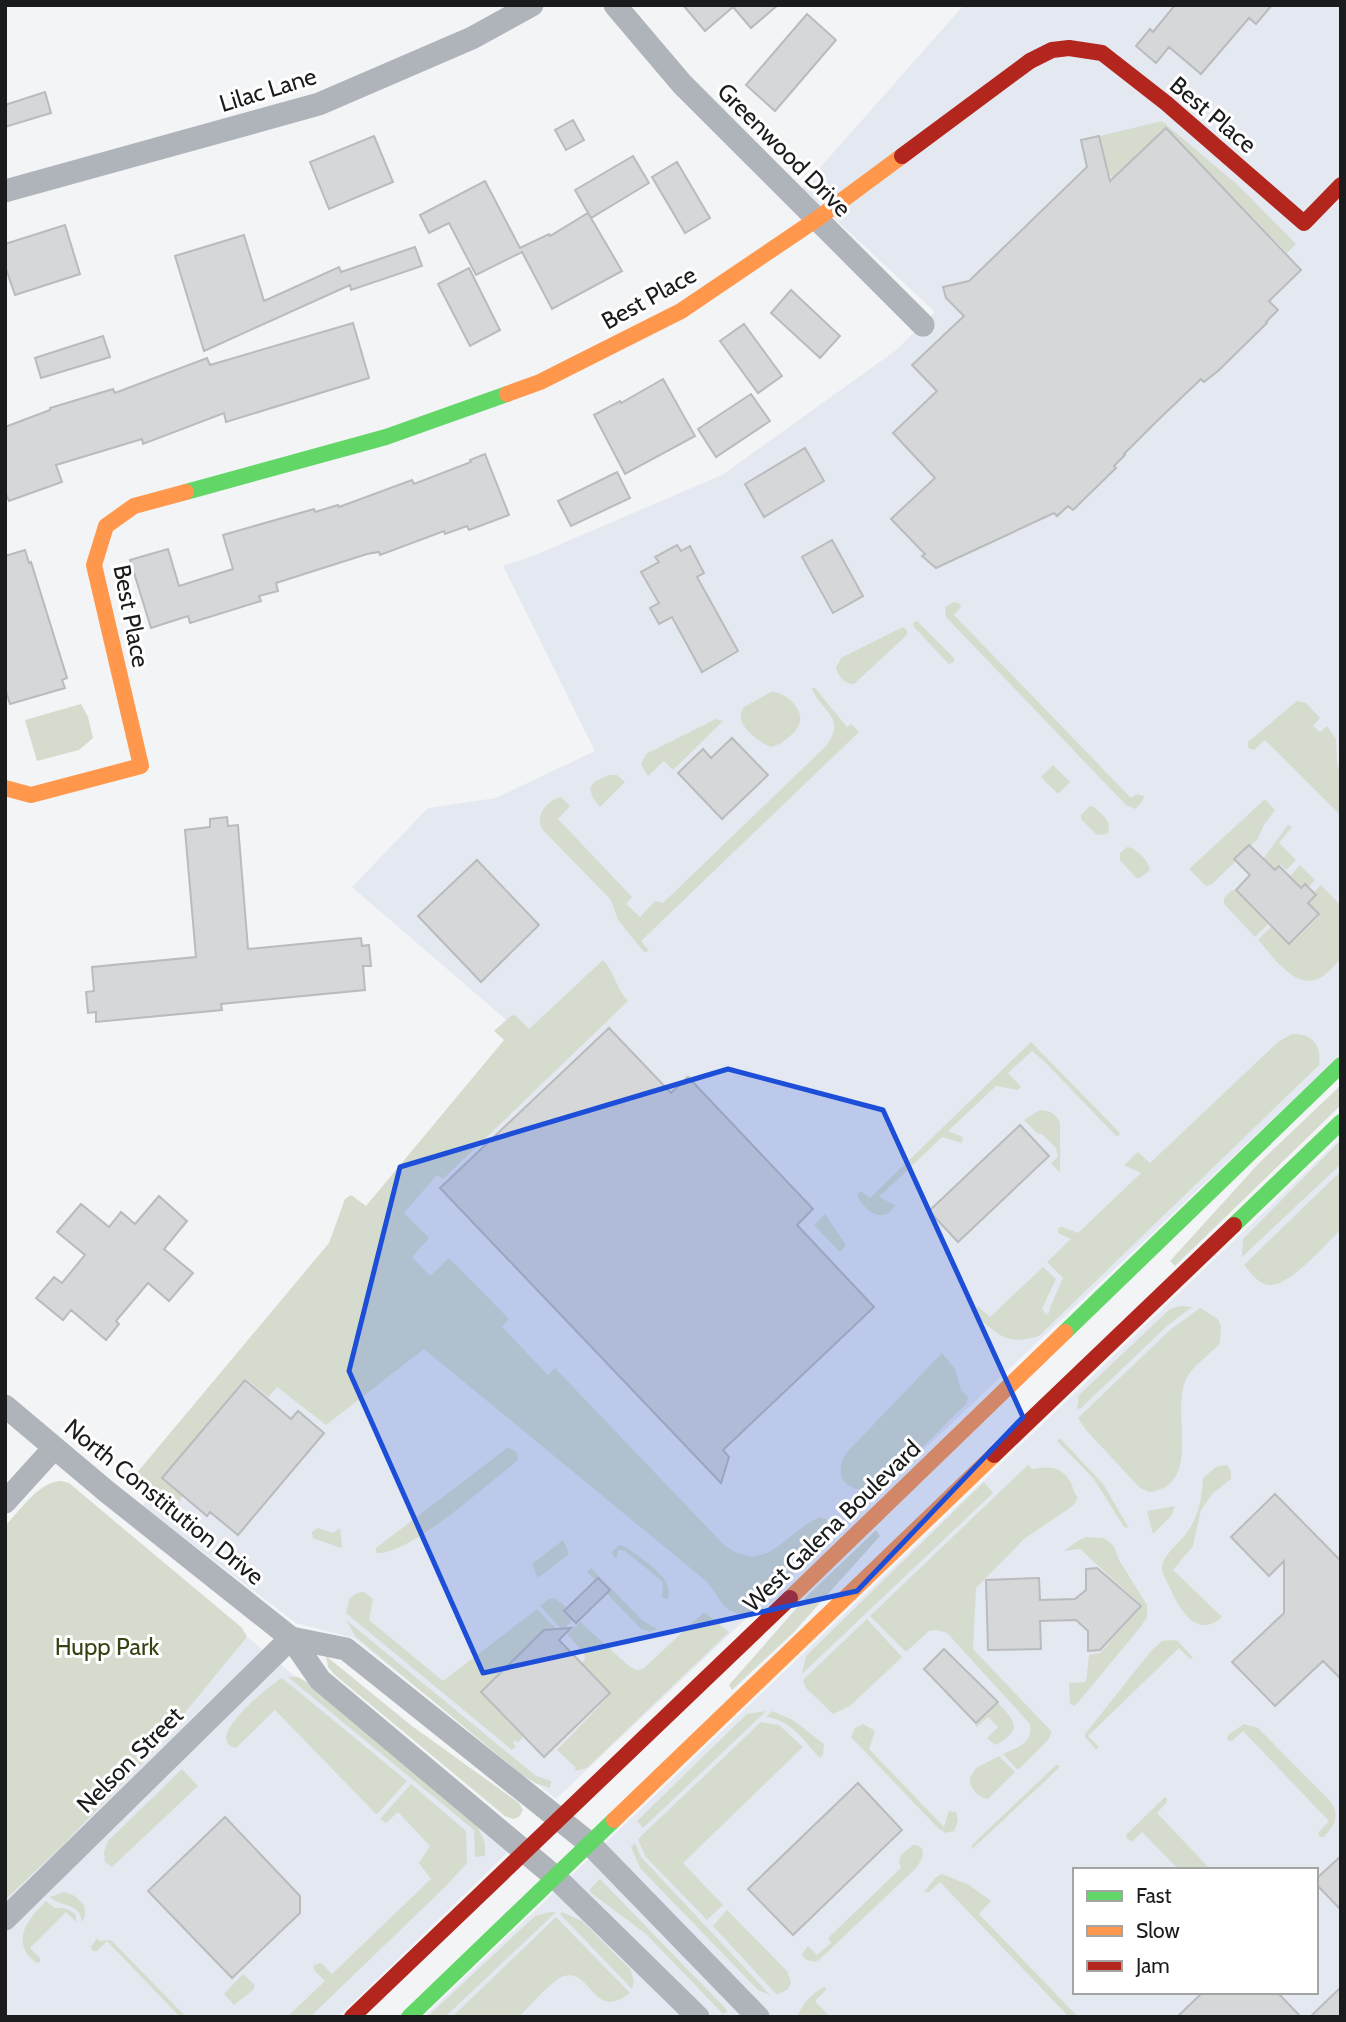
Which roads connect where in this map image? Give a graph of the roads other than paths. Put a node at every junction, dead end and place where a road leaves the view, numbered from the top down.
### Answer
1 (532, 5) edge
2 (615, 5) edge
3 (1341, 186) edge
4 (5, 191) edge
5 (817, 219) junction
6 (923, 325) dead end
7 (5, 788) edge
8 (1341, 1065) edge
9 (1341, 1122) edge
10 (5, 1406) edge
11 (54, 1448) junction
12 (5, 1502) edge
13 (291, 1638) junction
14 (558, 1819) junction
15 (589, 1843) junction
16 (523, 1851) junction
17 (554, 1876) junction
18 (5, 1919) edge
19 (352, 2017) edge
20 (409, 2017) edge
21 (698, 2017) edge
22 (758, 2017) edge

1 - 4 street, Lilac Lane
2 - 5 street, Greenwood Drive
3 - 5 main road, Best Place
5 - 6 street, Greenwood Drive
5 - 7 main road, Best Place
8 - 14 main road, West Galena Boulevard
9 - 15 main road
10 - 11 street, North Constitution Drive
11 - 12 street
11 - 13 street, North Constitution Drive
13 - 14 street, North Constitution Drive
13 - 16 street, North Constitution Drive
13 - 18 street, Nelson Street
14 - 15 street, North Constitution Drive
14 - 16 main road, West Galena Boulevard
15 - 17 main road
15 - 22 street, North Constitution Drive
16 - 17 street, North Constitution Drive
16 - 19 main road, West Galena Boulevard
17 - 20 main road
17 - 21 street, North Constitution Drive

